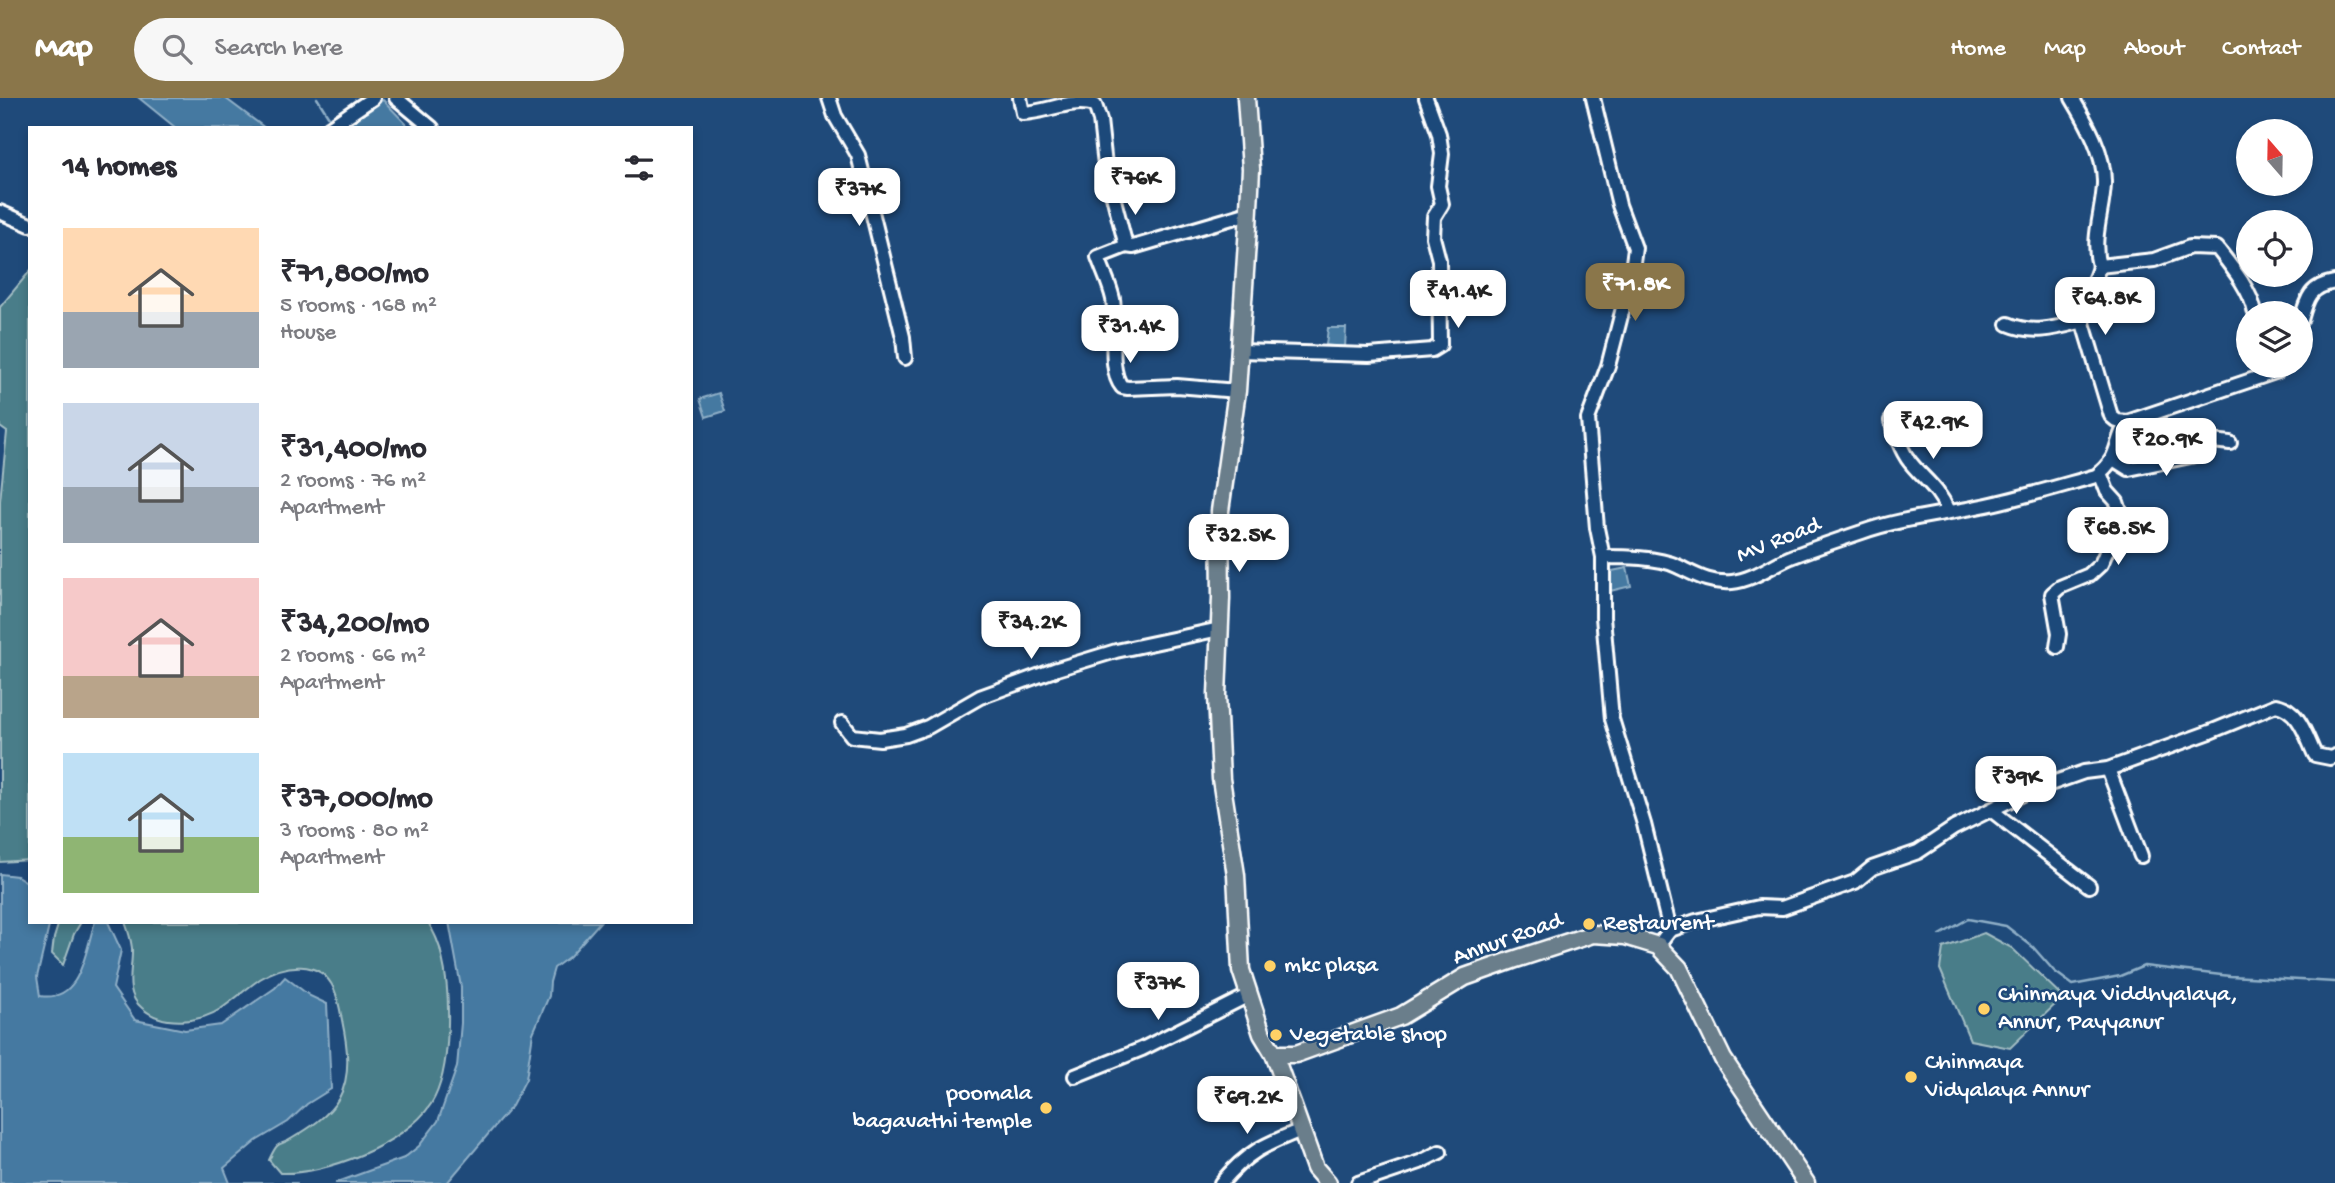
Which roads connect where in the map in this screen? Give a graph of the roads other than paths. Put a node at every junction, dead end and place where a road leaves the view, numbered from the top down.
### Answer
1 (373, 98) edge
2 (396, 98) edge
3 (829, 98) edge
4 (1020, 98) edge
5 (1246, 98) edge
6 (1426, 98) edge
7 (1593, 98) edge
8 (2072, 98) edge
9 (331, 126) edge
10 (430, 126) edge
11 (0, 212) edge
12 (1249, 213) junction
13 (28, 224) edge
14 (1126, 246) junction
15 (2099, 266) junction
16 (2335, 282) edge
17 (2251, 301) edge
18 (2308, 301) edge
19 (2082, 321) junction
20 (2008, 324) dead end
21 (1240, 351) junction
22 (905, 358) dead end
23 (2249, 378) edge
24 (1237, 391) junction
25 (1891, 421) dead end
26 (2127, 422) junction
27 (2230, 443) dead end
28 (2113, 458) junction
29 (2100, 473) junction
30 (1948, 511) junction
31 (1603, 557) junction
32 (1220, 629) junction
33 (2057, 647) dead end
34 (842, 723) dead end
35 (2335, 755) edge
36 (2108, 769) junction
37 (1991, 810) junction
38 (2141, 856) dead end
39 (2089, 886) dead end
40 (1670, 930) junction
41 (1658, 946) junction
42 (1249, 995) junction
43 (1274, 1054) junction
44 (1075, 1076) dead end
45 (1301, 1130) junction
46 (1440, 1152) dead end
47 (1221, 1183) edge
48 (1328, 1183) edge
49 (1358, 1183) edge
50 (1806, 1183) edge

1 - 9 street
2 - 10 street
3 - 22 street
4 - 14 street
5 - 12 main road
6 - 21 street
7 - 31 street
8 - 15 street
11 - 13 street
12 - 14 street
12 - 21 main road
14 - 24 street
15 - 17 street
15 - 19 street
16 - 18 street
19 - 20 street
19 - 26 street
21 - 24 main road
23 - 26 street
24 - 32 main road
25 - 30 street
26 - 28 street
27 - 28 street
28 - 29 street
29 - 30 street, MV Road
29 - 33 street
30 - 31 street, MV Road
31 - 40 street
32 - 34 street
32 - 42 main road
35 - 36 street
36 - 37 street
36 - 38 street
37 - 39 street
37 - 40 street
40 - 41 street
41 - 43 main road, Annur Road
41 - 50 main road
42 - 43 main road
42 - 44 street
43 - 45 main road
45 - 47 street
45 - 48 main road
46 - 49 street

